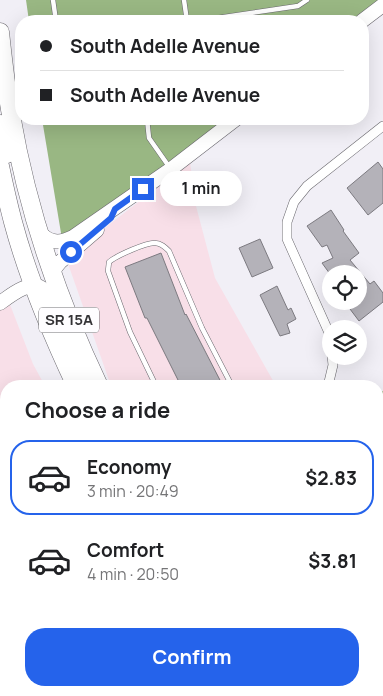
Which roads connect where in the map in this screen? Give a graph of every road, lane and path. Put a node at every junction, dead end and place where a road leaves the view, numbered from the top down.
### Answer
1 (53, 0) edge
2 (184, 0) edge
3 (307, 0) edge
4 (383, 5) edge
5 (55, 15) edge
6 (186, 15) edge
7 (237, 15) edge
8 (369, 16) edge
9 (0, 32) edge
10 (0, 124) edge
11 (148, 125) edge
12 (228, 125) edge
13 (383, 126) edge
14 (0, 166) edge
15 (171, 169) junction
16 (115, 209) junction
17 (39, 232) junction
18 (45, 251) junction
19 (51, 273) junction
20 (34, 286) junction
21 (0, 302) edge
22 (323, 320) edge
23 (333, 365) edge
24 (73, 380) edge
25 (85, 380) edge
26 (96, 380) edge
27 (153, 380) edge
28 (229, 380) edge
29 (329, 380) edge

1 - 5 lane
2 - 6 lane
3 - 7 lane
4 - 8 street
9 - 17 highway, SR 15A
10 - 18 highway
11 - 15 lane
12 - 15 street
13 - 22 street
14 - 20 highway, SR 15A
15 - 16 street
16 - 17 street
16 - 19 street
17 - 18 highway, SR 15A
18 - 19 highway, SR 15A
19 - 26 highway, SR 15A
20 - 21 street
20 - 24 highway, SR 15A
20 - 25 street
23 - 29 street
27 - 28 lane

